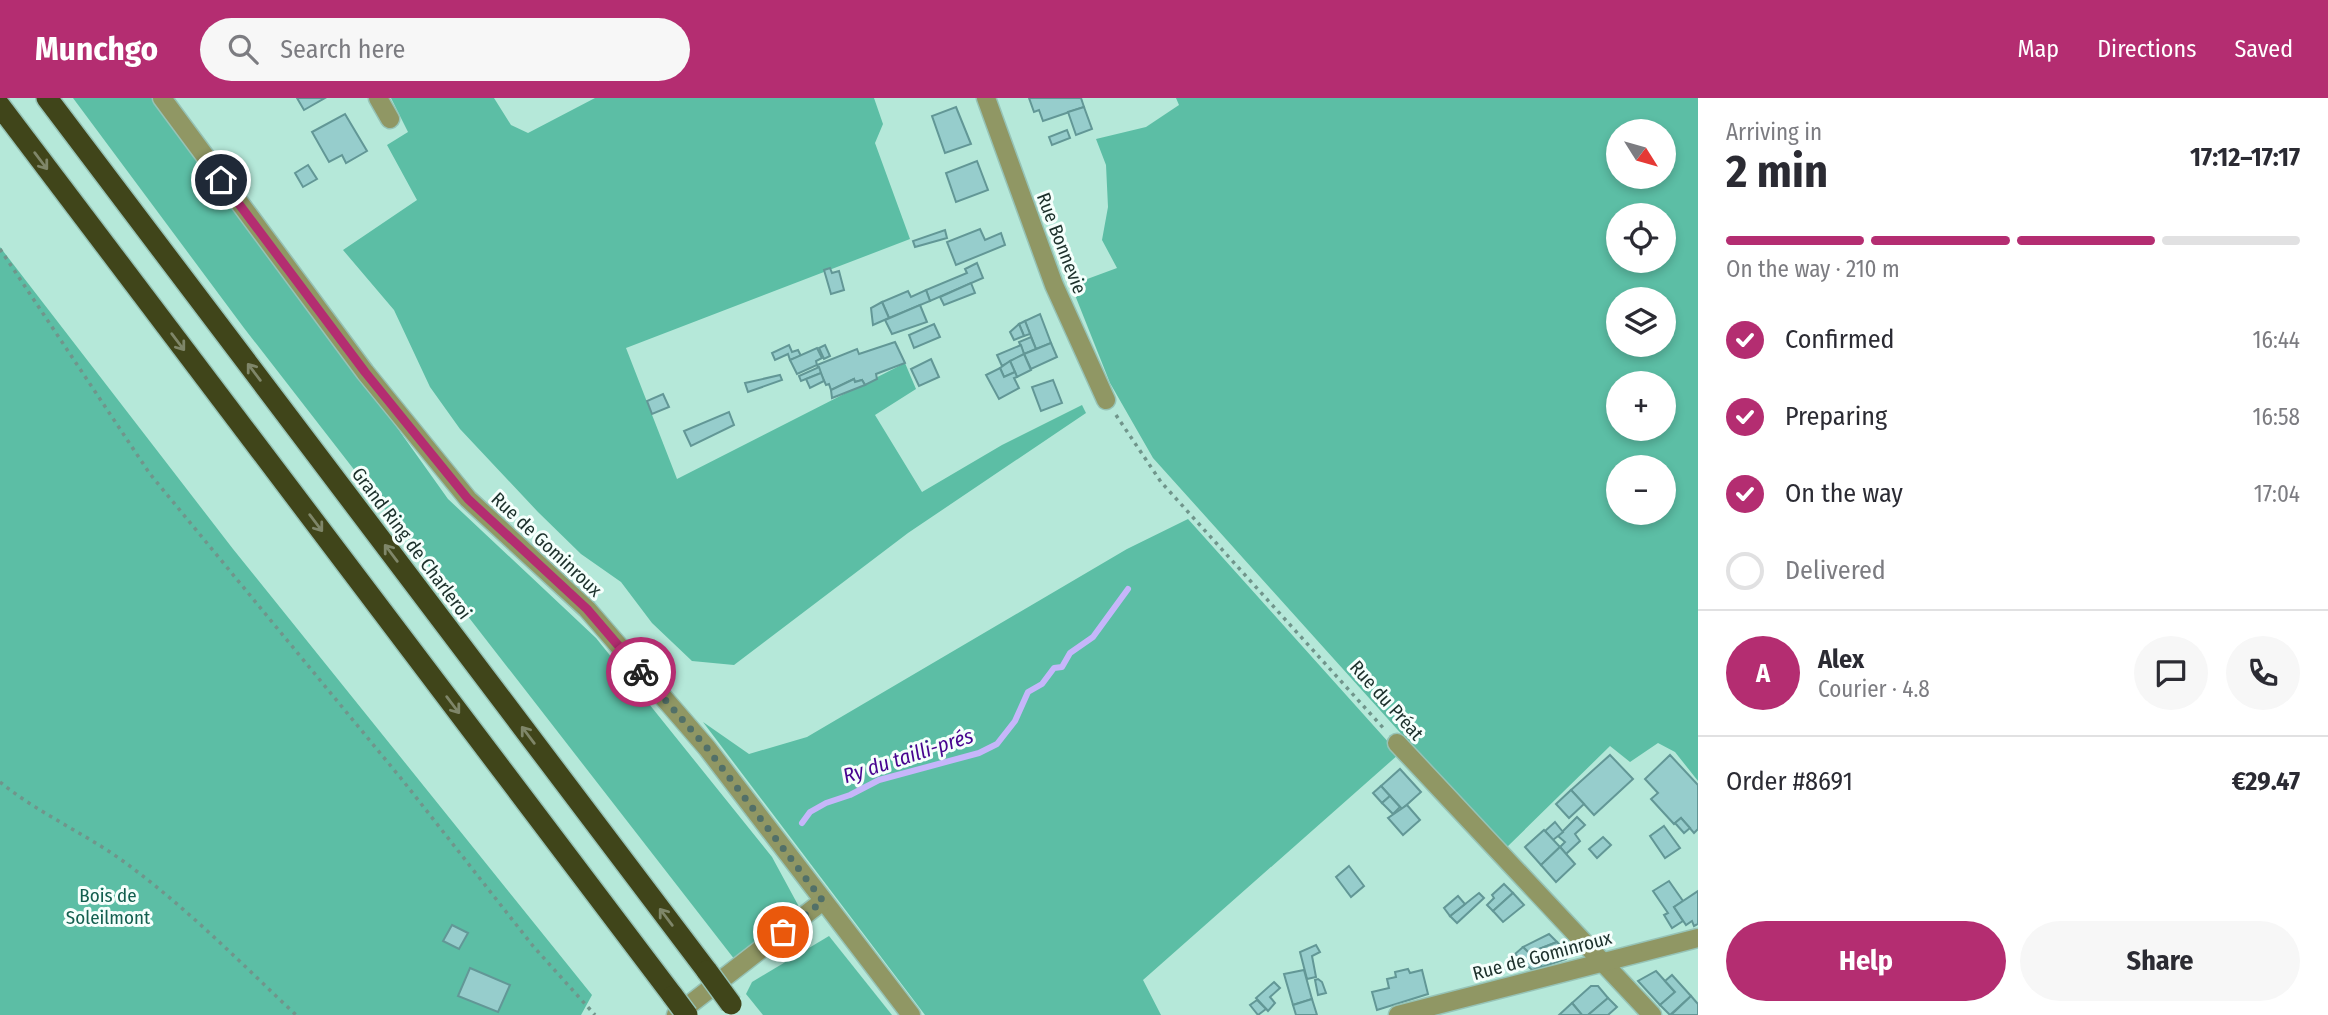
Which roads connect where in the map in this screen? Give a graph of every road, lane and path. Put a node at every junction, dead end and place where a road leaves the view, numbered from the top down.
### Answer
1 (47, 98) edge
2 (162, 98) edge
3 (379, 98) edge
4 (986, 98) edge
5 (0, 106) edge
6 (390, 119) dead end
7 (0, 249) edge
8 (1106, 400) joint
9 (1397, 743) joint
10 (0, 782) edge
11 (823, 901) junction
12 (1698, 938) edge
13 (1602, 961) junction
14 (674, 1006) edge
15 (736, 1009) edge
16 (296, 1015) edge
17 (595, 1015) edge
18 (687, 1015) edge
19 (911, 1015) edge
20 (1398, 1015) edge
21 (1652, 1015) edge

15 -> 1 highway, Grand Ring de Charleroi, bridge
2 - 11 street, Rue de Gominroux
3 - 6 street
4 - 8 street, Rue Bonnevie
5 -> 14 highway
7 - 17 path
8 - 9 path, Rue du Préat
9 - 13 street, Rue du Préat
10 - 16 path
11 - 14 street
11 - 19 street, Rue de Gominroux
12 - 13 street, Rue de Gominroux
13 - 20 street, Rue de Gominroux
13 - 21 street, Rue du Préat
14 - 18 highway, bridge

